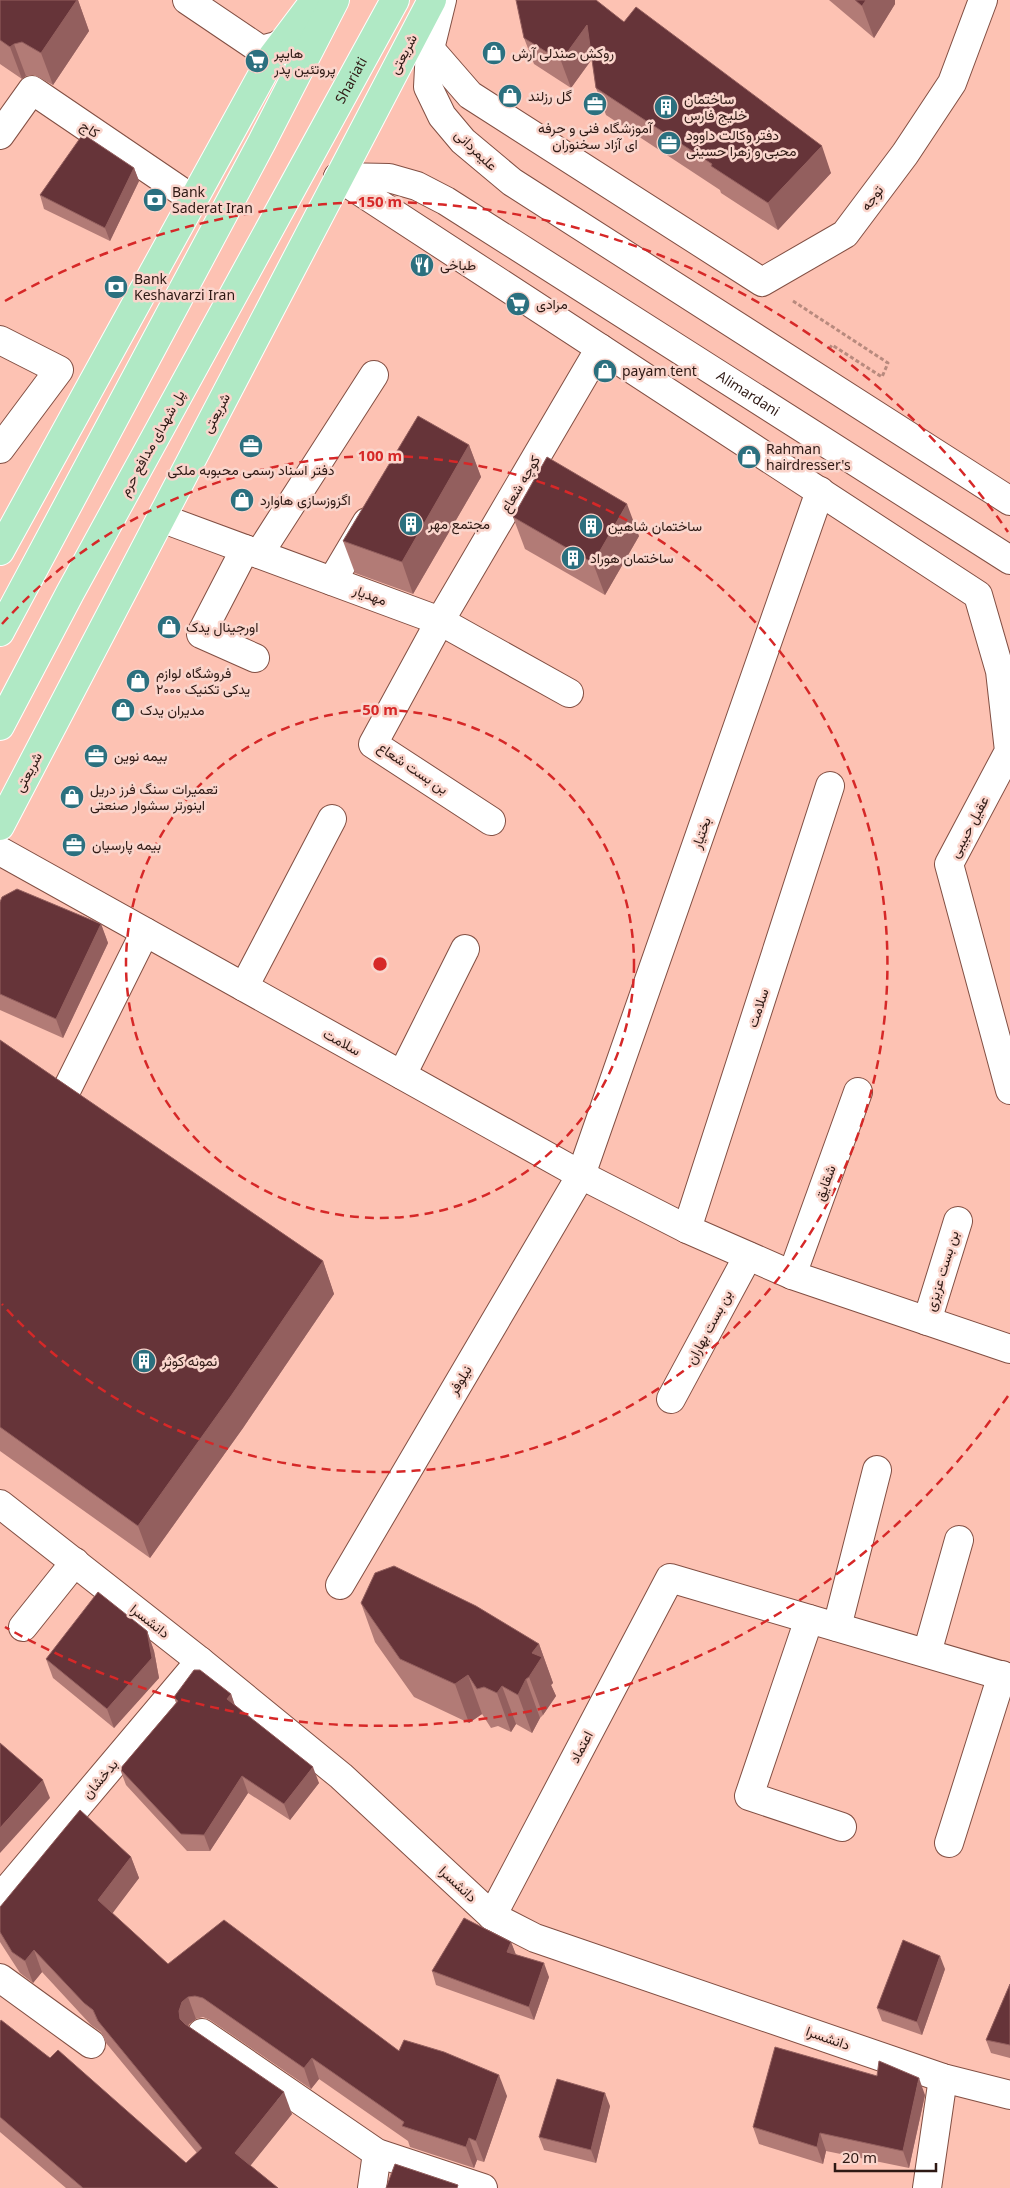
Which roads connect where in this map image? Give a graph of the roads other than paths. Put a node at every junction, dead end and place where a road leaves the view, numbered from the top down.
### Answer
1 (315, 0) edge
2 (334, 0) edge
3 (394, 0) edge
4 (432, 0) edge
5 (442, 0) edge
6 (982, 1) edge
7 (194, 2) edge
8 (430, 49) junction
9 (270, 54) junction
10 (0, 135) edge
11 (307, 161) joint
12 (338, 176) junction
13 (194, 200) junction
14 (0, 340) edge
15 (600, 348) junction
16 (374, 375) dead end
17 (0, 449) edge
18 (820, 492) junction
19 (382, 498) edge
20 (1010, 501) edge
21 (160, 518) junction
22 (0, 551) edge
23 (252, 552) junction
24 (1010, 560) edge
25 (332, 581) junction
26 (440, 621) junction
27 (0, 632) edge
28 (255, 658) dead end
29 (570, 693) dead end
30 (0, 726) edge
31 (830, 786) dead end
32 (332, 819) dead end
33 (492, 821) dead end
34 (0, 826) edge
35 (0, 851) edge
36 (145, 932) junction
37 (465, 949) dead end
38 (244, 987) junction
39 (402, 1075) junction
40 (66, 1089) edge
41 (1010, 1090) edge
42 (858, 1092) dead end
43 (581, 1175) junction
44 (958, 1221) dead end
45 (687, 1229) junction
46 (748, 1256) junction
47 (792, 1275) junction
48 (926, 1321) junction
49 (1010, 1349) edge
50 (671, 1399) dead end
51 (877, 1470) dead end
52 (1, 1506) edge
53 (959, 1540) dead end
54 (75, 1562) junction
55 (340, 1585) dead end
56 (809, 1618) junction
57 (23, 1627) dead end
58 (837, 1627) junction
59 (928, 1653) junction
60 (200, 1661) junction
61 (1006, 1676) edge
62 (842, 1827) dead end
63 (949, 1843) dead end
64 (0, 1898) edge
65 (492, 1916) junction
66 (0, 1978) edge
67 (202, 2033) edge
68 (91, 2044) dead end
69 (943, 2078) junction
70 (1010, 2095) edge
71 (377, 2153) junction
72 (372, 2188) edge
73 (483, 2188) edge
74 (927, 2188) edge

1 - 9 main road
2 - 27 main road
3 - 11 main road, Shariati
4 - 12 main road, شریعتی
5 - 8 street
6 - 8 street, توجه
7 - 9 street
8 - 20 street
9 - 13 main road
10 - 13 street, کاج
11 - 30 main road, پل شهدای مدافع حرم
12 - 15 street
12 - 21 main road, شریعتی
12 - 24 street
13 - 22 main road
14 - 17 street
15 - 18 street
15 - 26 street, کوچه شعاع
16 - 23 street
18 - 41 street, عقیل حبیبی
18 - 43 street, بختیار
19 - 25 street
21 - 23 street, مهدیار
21 - 34 main road, شریعتی
23 - 25 street, مهدیار
23 - 28 street
25 - 26 street, مهدیار
26 - 29 street, مهدیار
26 - 33 street, بن بست شعاع
31 - 45 street, سلامت
32 - 38 street
35 - 36 street, سلامت
36 - 38 street, سلامت
36 - 40 street
37 - 39 street
38 - 39 street, سلامت
39 - 43 street, سلامت
42 - 47 street, شقایق
43 - 45 street, سلامت
43 - 55 street, نیلوفر
44 - 48 street, بن بست عزیزی
45 - 46 street, سلامت
46 - 47 street, سلامت
46 - 50 street, بن بست بهاران
47 - 48 street, سلامت
48 - 49 street, سلامت
51 - 58 street
52 - 54 street, دانشسرا
53 - 59 street
54 - 57 street
54 - 60 street, دانشسرا
56 - 58 street
56 - 62 street
56 - 65 street, اعتماد
58 - 59 street
59 - 61 street
60 - 64 street, بدخشان
60 - 65 street, دانشسرا
61 - 63 street
65 - 69 street, دانشسرا
66 - 68 street
67 - 71 street
69 - 70 street, دانشسرا
69 - 74 street
71 - 72 street
71 - 73 street

